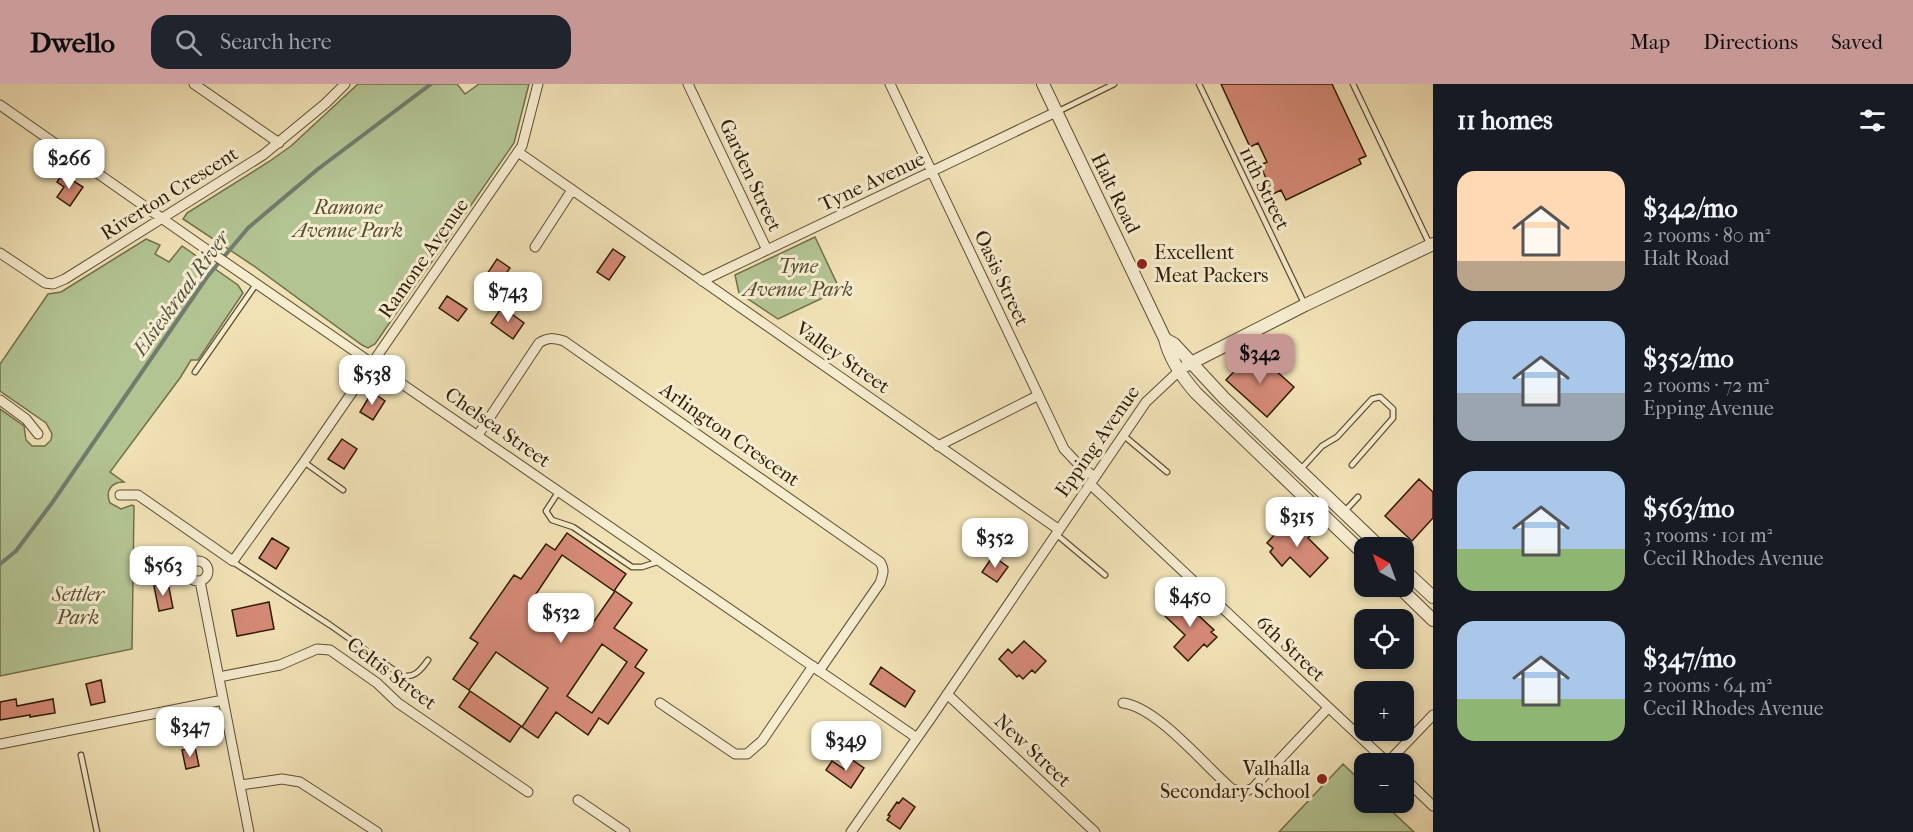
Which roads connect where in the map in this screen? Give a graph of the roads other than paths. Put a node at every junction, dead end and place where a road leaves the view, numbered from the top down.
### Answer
1 (194, 84) edge
2 (345, 84) edge
3 (538, 84) edge
4 (688, 84) edge
5 (890, 84) edge
6 (1043, 84) edge
7 (1114, 84) edge
8 (1199, 84) edge
9 (1353, 84) edge
10 (1106, 86) edge
11 (0, 105) edge
12 (1056, 112) junction
13 (279, 143) junction
14 (518, 152) junction
15 (933, 172) junction
16 (573, 190) junction
17 (162, 218) junction
18 (1431, 244) edge
19 (535, 247) dead end
20 (767, 249) junction
21 (0, 254) edge
22 (702, 281) junction
23 (257, 283) junction
24 (1305, 305) junction
25 (1165, 339) junction
26 (373, 362) junction
27 (1192, 362) junction
28 (1179, 371) junction
29 (195, 372) dead end
30 (1037, 396) junction
31 (0, 400) edge
32 (38, 434) dead end
33 (478, 435) junction
34 (1123, 435) junction
35 (938, 446) junction
36 (304, 462) junction
37 (1352, 465) dead end
38 (1300, 470) junction
39 (1167, 472) dead end
40 (1093, 480) junction
41 (343, 490) dead end
42 (559, 490) junction
43 (120, 495) dead end
44 (1359, 497) dead end
45 (1344, 512) junction
46 (1057, 531) junction
47 (1370, 537) edge
48 (1354, 544) edge
49 (233, 561) junction
50 (660, 561) junction
51 (1105, 575) dead end
52 (1414, 579) edge
53 (200, 581) dead end
54 (1409, 597) edge
55 (1433, 597) edge
56 (1433, 621) edge
57 (428, 660) dead end
58 (816, 668) junction
59 (219, 677) junction
60 (947, 694) junction
61 (223, 700) junction
62 (1124, 703) dead end
63 (660, 704) dead end
64 (1328, 708) junction
65 (1433, 715) edge
66 (917, 738) junction
67 (0, 744) edge
68 (1377, 753) edge
69 (1397, 753) edge
70 (81, 755) dead end
71 (241, 785) junction
72 (1414, 788) edge
73 (528, 792) dead end
74 (578, 800) dead end
75 (1433, 806) edge
76 (619, 830) edge
77 (97, 832) edge
78 (249, 832) edge
79 (377, 832) edge
80 (851, 832) edge
81 (1095, 832) edge

1 - 13 street
2 - 13 street, Riverton Crescent
3 - 14 street, Ramone Avenue
4 - 20 street, Garden Street
5 - 15 street, Oasis Street
6 - 12 street, Halt Road
7 - 10 lane
8 - 24 lane, 11th Street
9 - 18 lane
10 - 12 lane
11 - 17 street, Chelsea Street
12 - 15 street, Tyne Avenue
12 - 25 street, Halt Road
13 - 17 street, Riverton Crescent
14 - 16 street, Valley Street
14 - 26 street, Ramone Avenue
15 - 20 street, Tyne Avenue
15 - 30 street, Oasis Street
16 - 19 street
16 - 22 street, Valley Street
17 - 21 street, Riverton Crescent
17 - 23 street, Chelsea Street
18 - 24 street, Epping Avenue
20 - 22 street, Tyne Avenue
22 - 35 street, Valley Street
23 - 26 street, Chelsea Street
23 - 29 lane
24 - 27 street, Epping Avenue
25 - 27 street, Halt Road
25 - 28 street
26 - 33 street, Chelsea Street
26 - 36 street, Ramone Avenue
27 - 28 street, Epping Avenue
27 - 38 street, Halt Road
28 - 34 street, Epping Avenue
28 - 48 street
30 - 35 street
30 - 40 street, Oasis Street
31 - 32 street
33 - 42 street, Chelsea Street
33 - 58 street, Arlington Crescent
34 - 39 lane
34 - 40 street, Epping Avenue
35 - 46 street, Valley Street
36 - 41 lane
36 - 49 street, Ramone Avenue
37 - 38 lane
38 - 45 street, Halt Road
40 - 46 street, Epping Avenue
40 - 64 street, 6th Street
42 - 50 street, Chelsea Street
42 - 50 lane
43 - 49 street
44 - 45 lane
45 - 47 street, Halt Road
46 - 51 lane
46 - 60 street, Epping Avenue
49 - 57 lane
50 - 58 street, Chelsea Street
52 - 55 street
53 - 59 street
54 - 56 street
58 - 63 street
58 - 66 street, Chelsea Street
59 - 61 street
59 - 73 street, Celtis Street
60 - 66 street, Epping Avenue
60 - 81 street, New Street
61 - 67 street
61 - 71 street
62 - 64 street
64 - 68 street, 6th Street
65 - 69 street
66 - 80 street, Epping Avenue
70 - 77 lane
71 - 78 street
71 - 79 street
72 - 75 street
74 - 76 street

